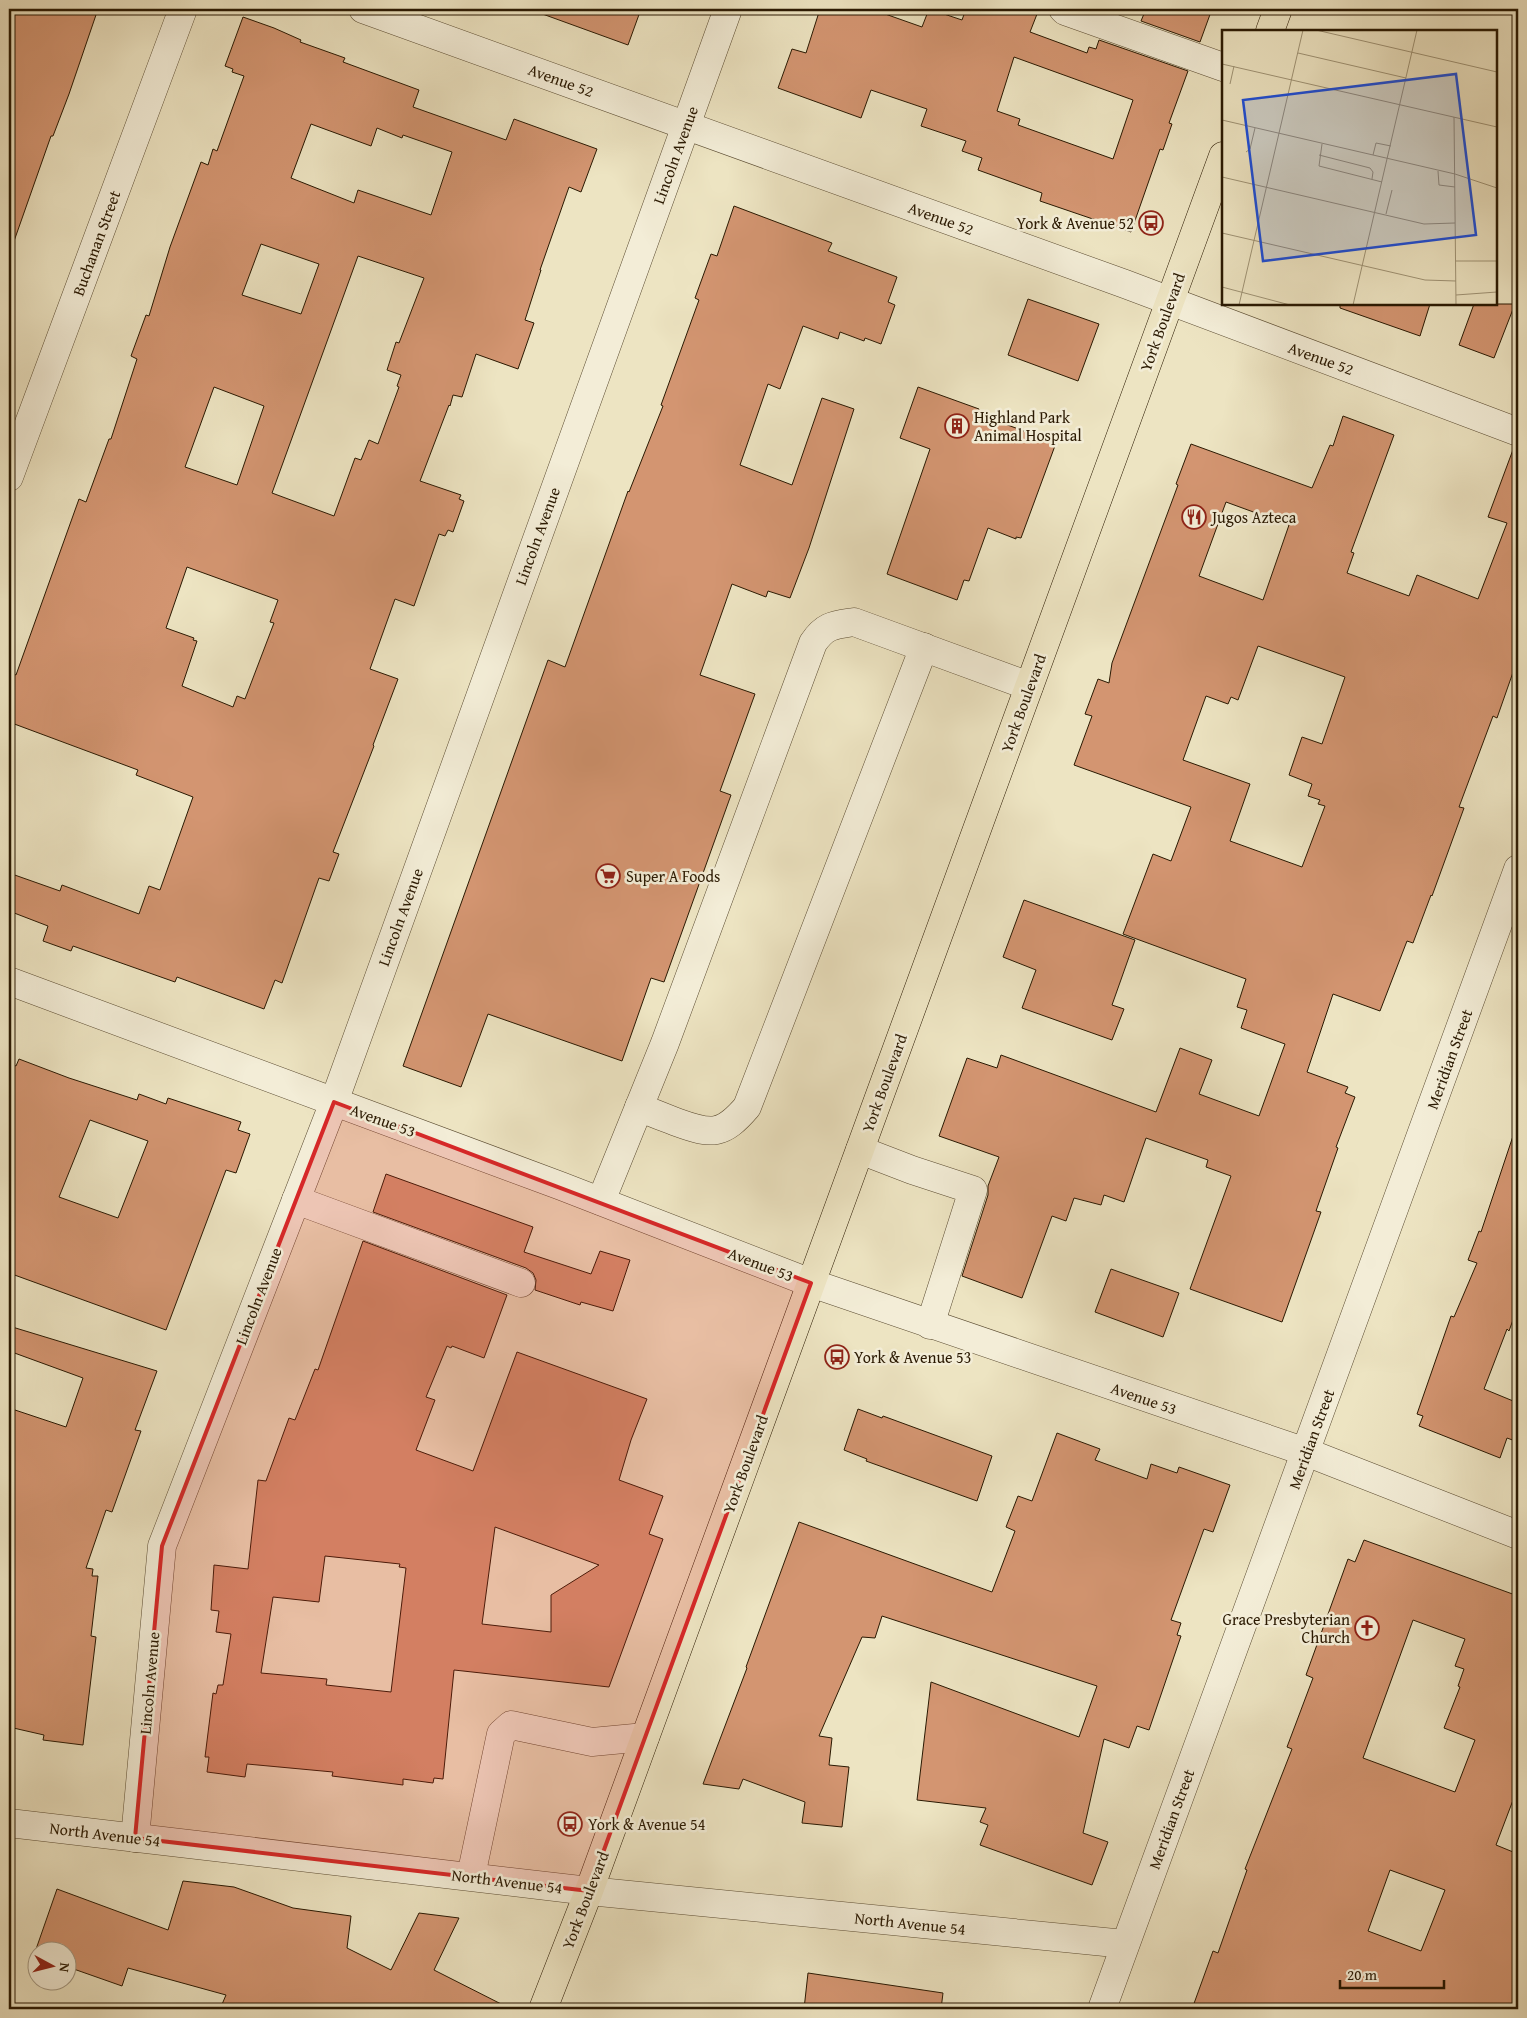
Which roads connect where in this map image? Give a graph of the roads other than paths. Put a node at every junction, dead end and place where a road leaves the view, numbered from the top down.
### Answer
1 (183, 9) edge
2 (363, 9) edge
3 (728, 9) edge
4 (1064, 9) edge
5 (1278, 9) edge
6 (1270, 30) edge
7 (1222, 67) edge
8 (685, 126) junction
9 (1222, 159) edge
10 (1170, 302) junction
11 (1518, 432) edge
12 (9, 477) edge
13 (924, 647) junction
14 (1029, 686) junction
15 (1518, 869) edge
16 (9, 981) edge
17 (334, 1102) junction
18 (639, 1108) junction
19 (860, 1150) junction
20 (296, 1200) junction
21 (601, 1201) junction
22 (521, 1283) dead end
23 (811, 1283) junction
24 (930, 1325) junction
25 (1306, 1452) junction
26 (1518, 1535) edge
27 (645, 1737) junction
28 (9, 1823) edge
29 (135, 1838) junction
30 (471, 1876) junction
31 (589, 1891) junction
32 (1125, 1944) junction
33 (543, 2009) edge
34 (1102, 2009) edge

1 - 12 street, Buchanan Street
2 - 8 street, Avenue 52
3 - 8 street, Lincoln Avenue
4 - 7 street
5 - 6 main road
8 - 10 street, Avenue 52
8 - 17 street, Lincoln Avenue
9 - 10 main road, York Boulevard
10 - 11 street, Avenue 52
10 - 14 main road, York Boulevard
13 - 14 street
13 - 18 street
13 - 18 street
14 - 19 main road, York Boulevard
15 - 25 street, Meridian Street
16 - 17 street, Avenue 53
17 - 20 street, Lincoln Avenue
17 - 21 street, Avenue 53
18 - 21 street
19 - 23 main road, York Boulevard
19 - 24 street
20 - 22 street
20 - 29 street, Lincoln Avenue
21 - 23 street, Avenue 53
23 - 24 street, Avenue 53
23 - 27 main road, York Boulevard
24 - 25 street, Avenue 53
25 - 26 street, Avenue 53
25 - 32 street, Meridian Street
27 - 30 street
27 - 31 main road, York Boulevard
28 - 29 street, North Avenue 54
29 - 30 street, North Avenue 54
30 - 31 street, North Avenue 54
31 - 32 street, North Avenue 54
31 - 33 main road, York Boulevard
32 - 34 street, Meridian Street

